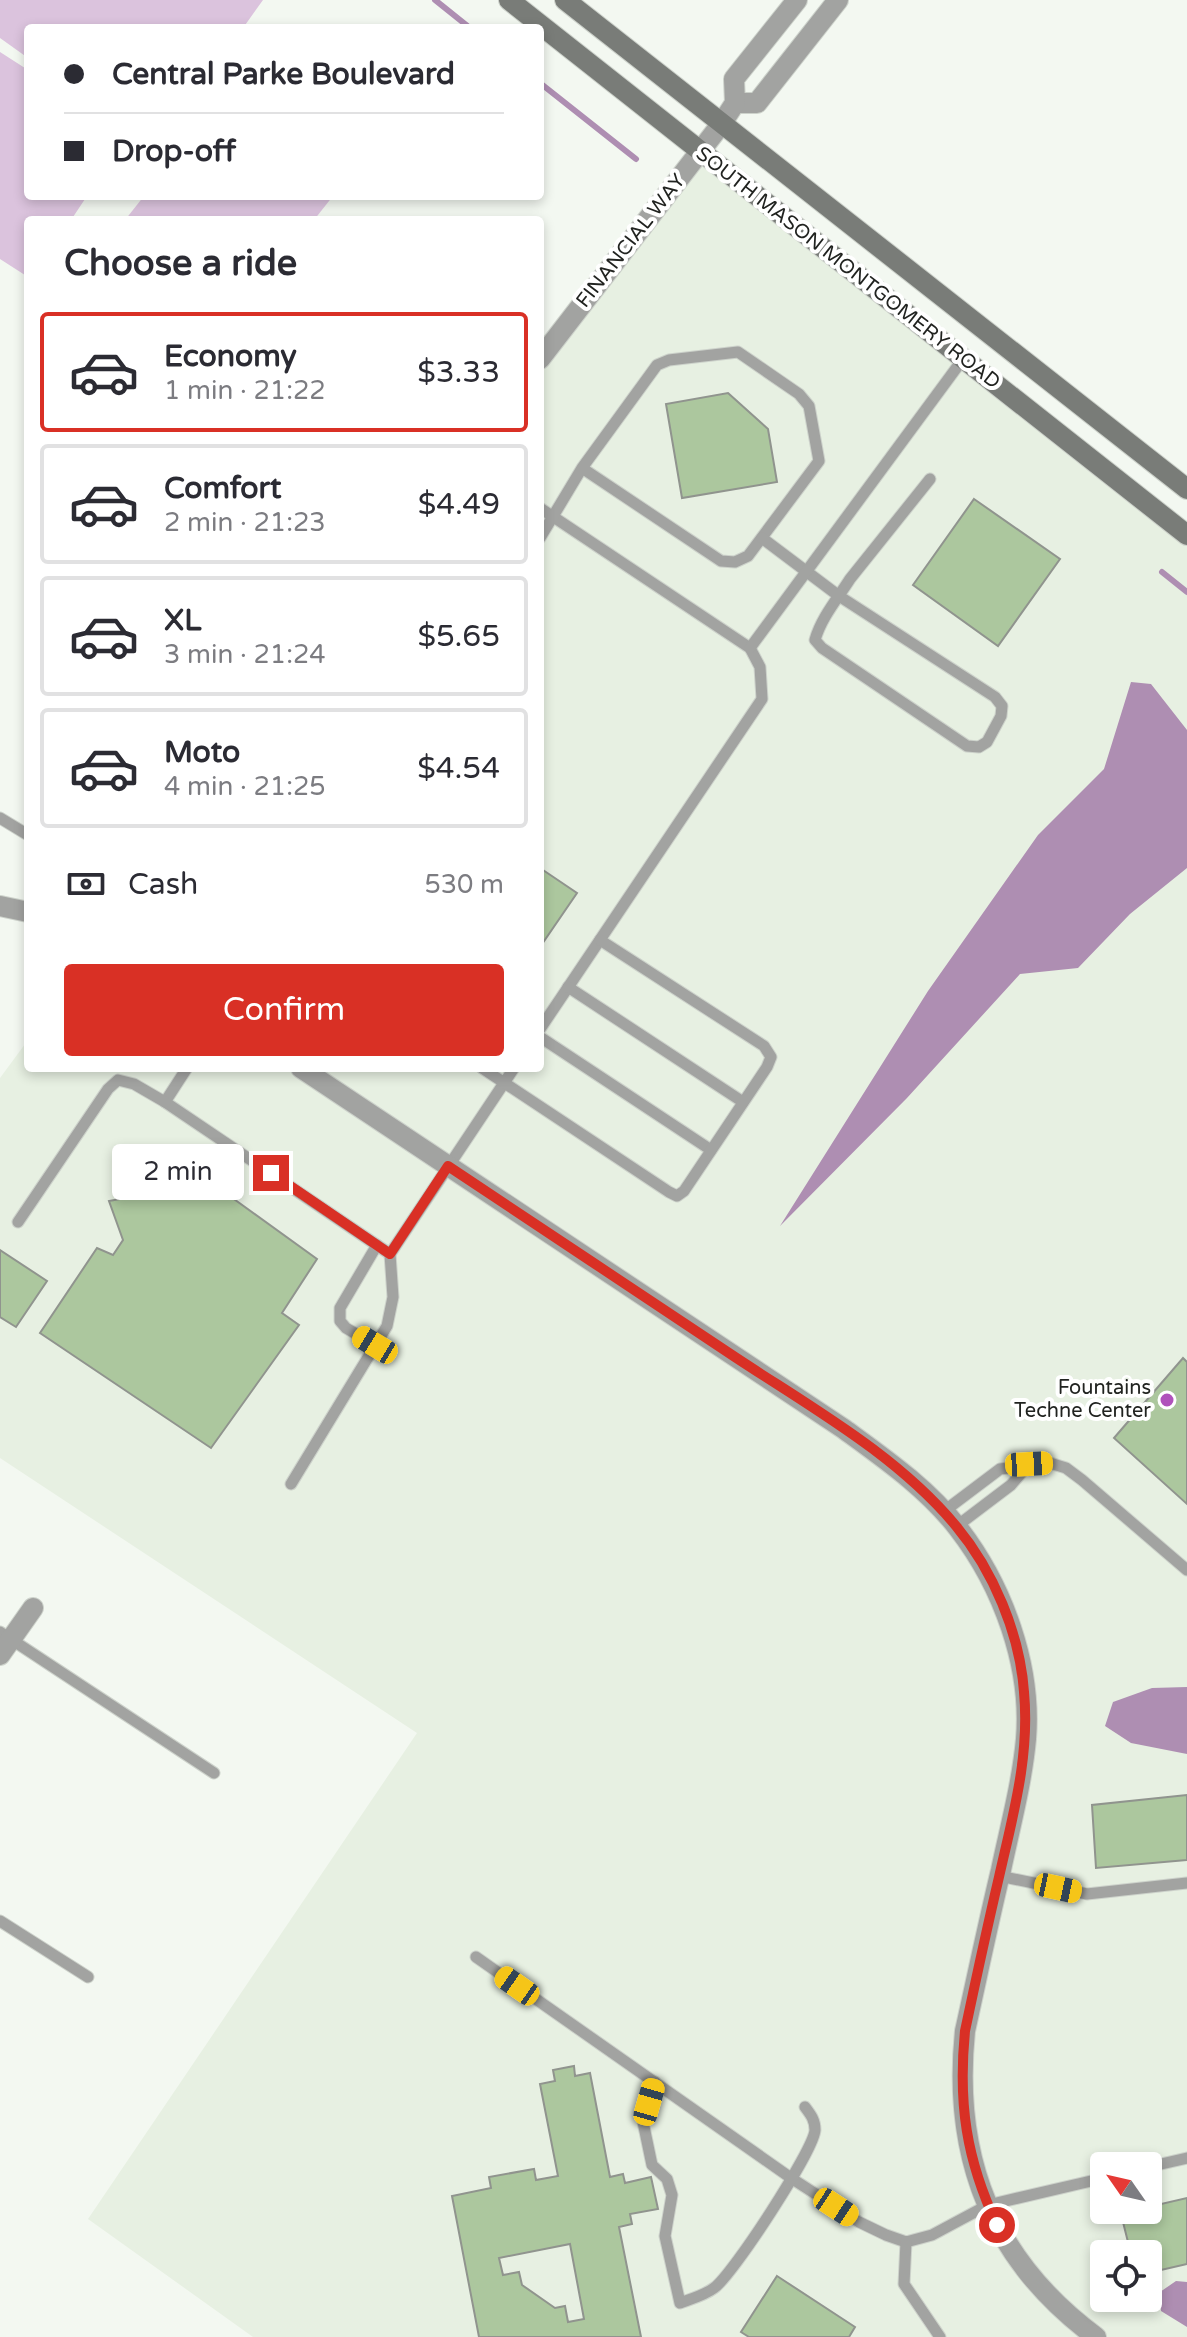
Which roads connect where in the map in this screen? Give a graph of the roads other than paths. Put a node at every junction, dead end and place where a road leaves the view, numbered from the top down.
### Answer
1 (509, 0) edge
2 (565, 0) edge
3 (797, 0) edge
4 (838, 0) edge
5 (539, 24) edge
6 (544, 28) edge
7 (735, 103) junction
8 (722, 123) junction
9 (700, 151) junction
10 (544, 354) edge
11 (963, 359) junction
12 (582, 468) junction
13 (930, 479) dead end
14 (1187, 489) edge
15 (544, 511) edge
16 (553, 517) junction
17 (544, 532) edge
18 (1187, 535) edge
19 (762, 538) junction
20 (805, 572) junction
21 (839, 596) junction
22 (750, 648) junction
23 (0, 818) edge
24 (24, 833) edge
25 (0, 906) edge
26 (24, 911) edge
27 (600, 940) junction
28 (568, 987) junction
29 (544, 1023) edge
30 (544, 1040) edge
31 (184, 1072) edge
32 (307, 1072) edge
33 (488, 1072) edge
34 (511, 1072) edge
35 (504, 1082) junction
36 (165, 1102) junction
37 (743, 1102) junction
38 (711, 1150) junction
39 (448, 1166) junction
40 (18, 1222) dead end
41 (377, 1245) junction
42 (390, 1254) junction
43 (375, 1345) junction
44 (1029, 1464) junction
45 (291, 1484) dead end
46 (950, 1519) junction
47 (1187, 1570) edge
48 (33, 1608) dead end
49 (4, 1642) edge
50 (214, 1773) dead end
51 (999, 1876) junction
52 (1187, 1883) edge
53 (0, 1921) edge
54 (476, 1957) dead end
55 (88, 1977) dead end
56 (655, 2082) junction
57 (805, 2107) dead end
58 (1187, 2158) edge
59 (1162, 2164) edge
60 (791, 2178) junction
61 (1090, 2181) edge
62 (988, 2205) junction
63 (906, 2242) junction
64 (940, 2337) edge
65 (1096, 2337) edge

1 - 5 main road, SOUTH MASON MONTGOMERY ROAD
2 - 8 main road, SOUTH MASON MONTGOMERY ROAD
3 - 7 street
4 - 7 street
6 - 9 main road, SOUTH MASON MONTGOMERY ROAD
7 - 8 street, FINANCIAL WAY
8 - 9 street, FINANCIAL WAY
8 - 14 main road, SOUTH MASON MONTGOMERY ROAD
9 - 10 street, FINANCIAL WAY
9 - 11 main road, SOUTH MASON MONTGOMERY ROAD
11 - 18 main road, SOUTH MASON MONTGOMERY ROAD
11 - 20 lane
12 - 16 lane
12 - 19 lane
12 - 19 lane
13 - 21 lane
15 - 16 lane
16 - 17 lane
16 - 22 lane
19 - 20 lane
20 - 21 lane
20 - 22 lane
21 - 21 lane
22 - 27 lane
23 - 24 lane
25 - 26 street
27 - 28 lane
27 - 37 lane
28 - 29 lane
28 - 37 lane
30 - 38 lane
31 - 36 lane
32 - 39 street
33 - 35 lane
34 - 35 lane
35 - 38 lane
35 - 39 lane
36 - 40 lane
36 - 41 lane
37 - 38 lane
39 - 42 lane
39 - 46 street
41 - 42 lane
41 - 43 lane
42 - 43 lane
43 - 45 lane
44 - 46 lane
44 - 46 lane
44 - 47 lane
46 - 51 street
48 - 49 street
49 - 50 lane
51 - 52 lane
51 - 62 street
53 - 55 lane
54 - 56 lane
56 - 60 lane
56 - 60 lane
57 - 60 lane
58 - 59 lane
60 - 63 lane
61 - 62 lane
62 - 63 lane
62 - 65 street
63 - 64 lane

